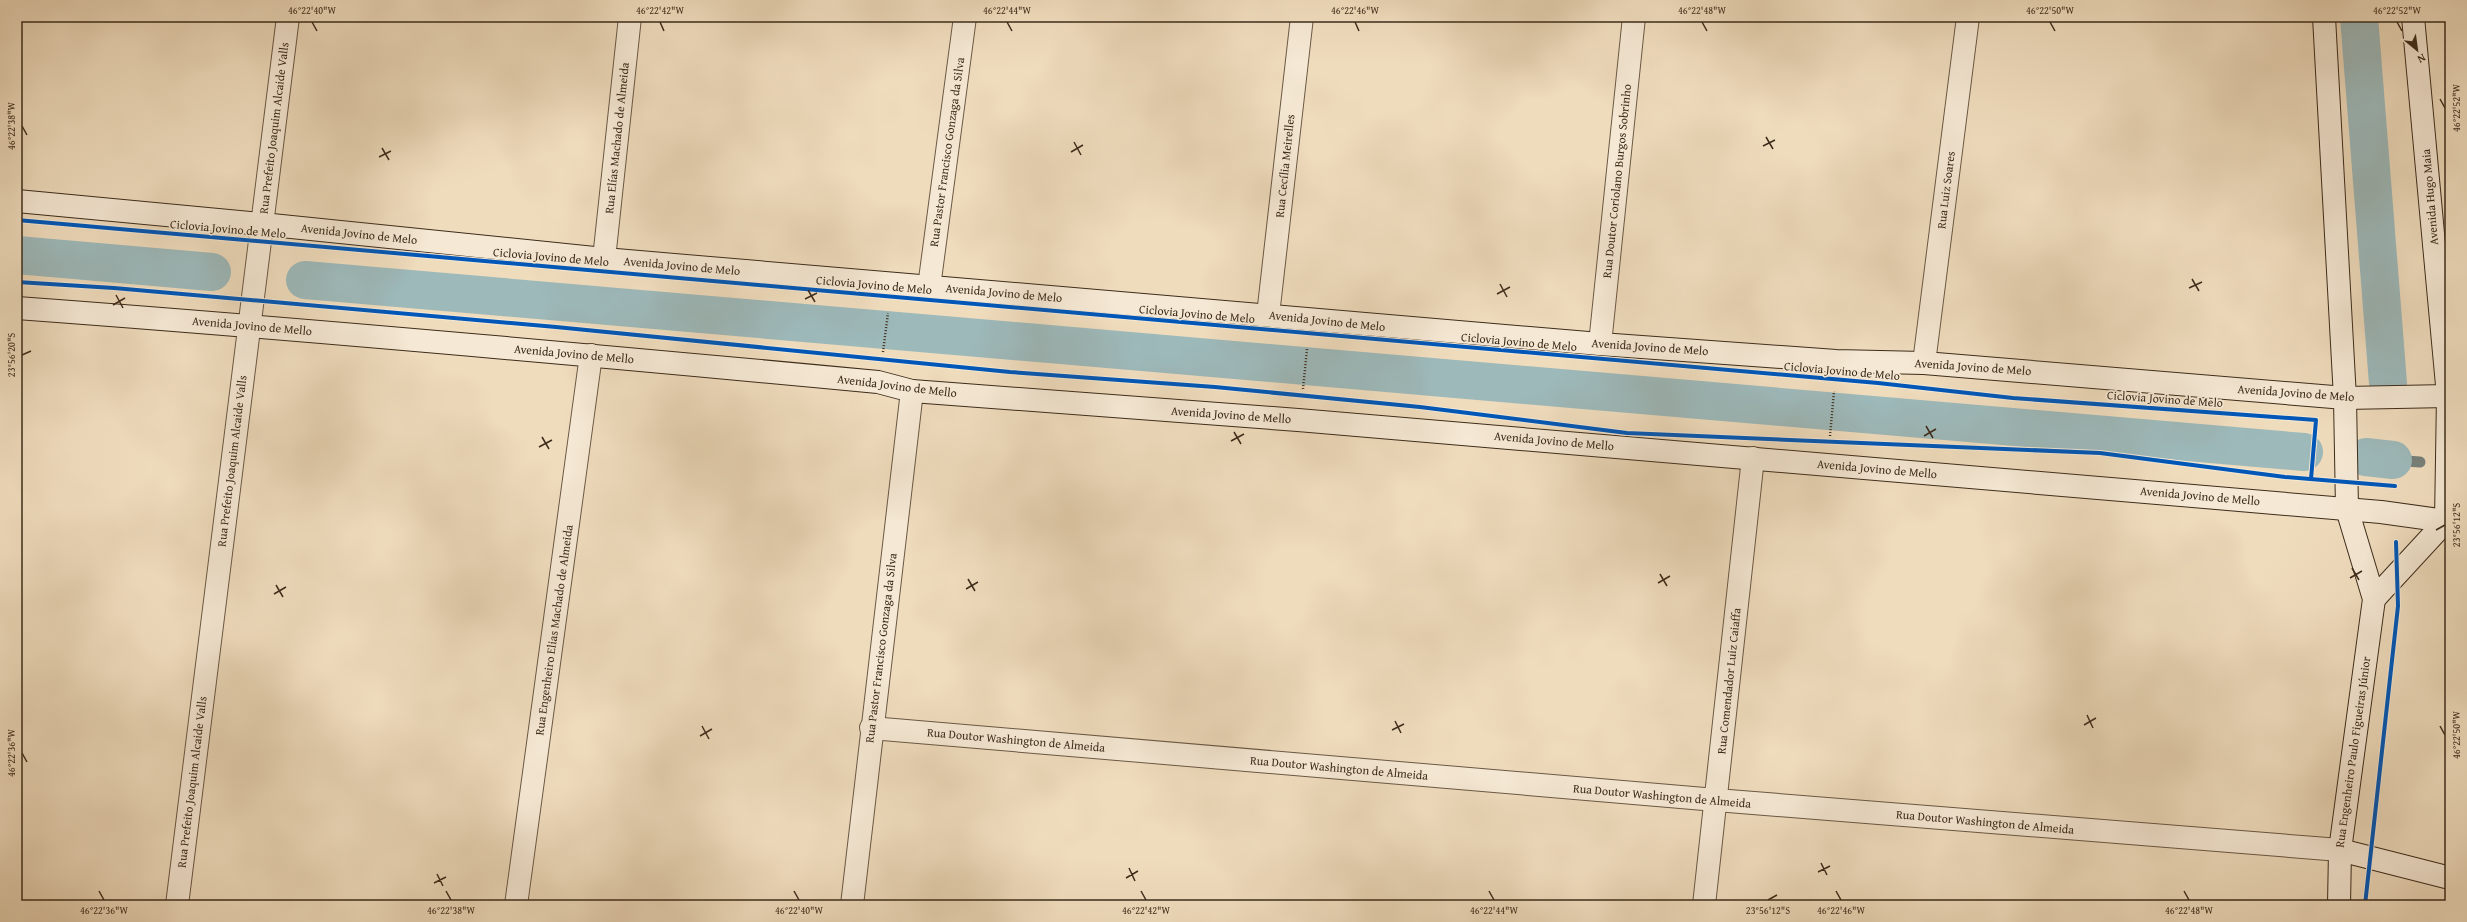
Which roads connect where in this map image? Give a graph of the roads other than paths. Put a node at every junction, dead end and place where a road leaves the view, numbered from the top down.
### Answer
1 (288, 17) edge
2 (630, 17) edge
3 (965, 17) edge
4 (1302, 17) edge
5 (1634, 17) edge
6 (1968, 17) edge
7 (2324, 17) edge
8 (2413, 17) edge
9 (17, 201) edge
10 (262, 224) junction
11 (604, 259) junction
12 (929, 287) junction
13 (17, 308) edge
14 (1268, 314) junction
15 (249, 325) junction
16 (1600, 344) junction
17 (591, 356) junction
18 (1924, 363) junction
19 (912, 391) junction
20 (2449, 396) edge
21 (2345, 398) junction
22 (1753, 458) junction
23 (2347, 509) junction
24 (2448, 522) edge
25 (2374, 599) junction
26 (871, 728) junction
27 (1716, 800) junction
28 (2340, 850) junction
29 (2450, 878) edge
30 (177, 905) edge
31 (516, 905) edge
32 (852, 905) edge
33 (1704, 905) edge
34 (2339, 905) edge

1 - 10 street, Rua Prefeito Joaquim Alcaide Valls
2 - 11 street, Rua Elías Machado de Almeida
3 - 12 street, Rua Pastor Francisco Gonzaga da Silva
4 - 14 street, Rua Cecília Meirelles
5 - 16 street, Rua Doutor Coriolano Burgos Sobrinho
6 - 18 street, Rua Luiz Soares
7 - 21 street
8 - 20 street, Avenida Hugo Maia
9 - 10 street, Avenida Jovino de Melo
10 - 11 street, Avenida Jovino de Melo
10 - 15 street, Rua Prefeito Joaquim Alcaide Valls
11 - 12 street, Avenida Jovino de Melo
12 - 14 street, Avenida Jovino de Melo
13 - 15 street, Avenida Jovino de Mello
14 - 16 street, Avenida Jovino de Melo
15 - 17 street, Avenida Jovino de Mello
15 - 30 street, Rua Prefeito Joaquim Alcaide Valls
16 - 18 street, Avenida Jovino de Melo
17 - 19 street, Avenida Jovino de Mello
17 - 31 street, Rua Engenheiro Elias Machado de Almeida
18 - 21 street, Avenida Jovino de Melo
19 - 22 street, Avenida Jovino de Mello
19 - 26 street, Rua Pastor Francisco Gonzaga da Silva
20 - 21 street, Avenida Jovino de Melo
20 - 24 street, Avenida Hugo Maia
21 - 23 street
22 - 23 street, Avenida Jovino de Mello
22 - 27 street, Rua Comendador Luiz Caiaffa
23 - 24 street, Avenida Jovino de Mello
23 - 25 street, Rua Engenheiro Paulo Figueiras Júnior
24 - 25 street
25 - 28 street, Rua Engenheiro Paulo Figueiras Júnior
26 - 27 street, Rua Doutor Washington de Almeida
26 - 32 street, Rua Pastor Francisco Gonzaga da Silva
27 - 28 street, Rua Doutor Washington de Almeida
27 - 33 street, Rua Comendador Luiz Caiaffa
28 - 29 street, Rua Doutor Washington de Almeida
28 - 34 street, Rua Engenheiro Paulo Figueiras Júnior

